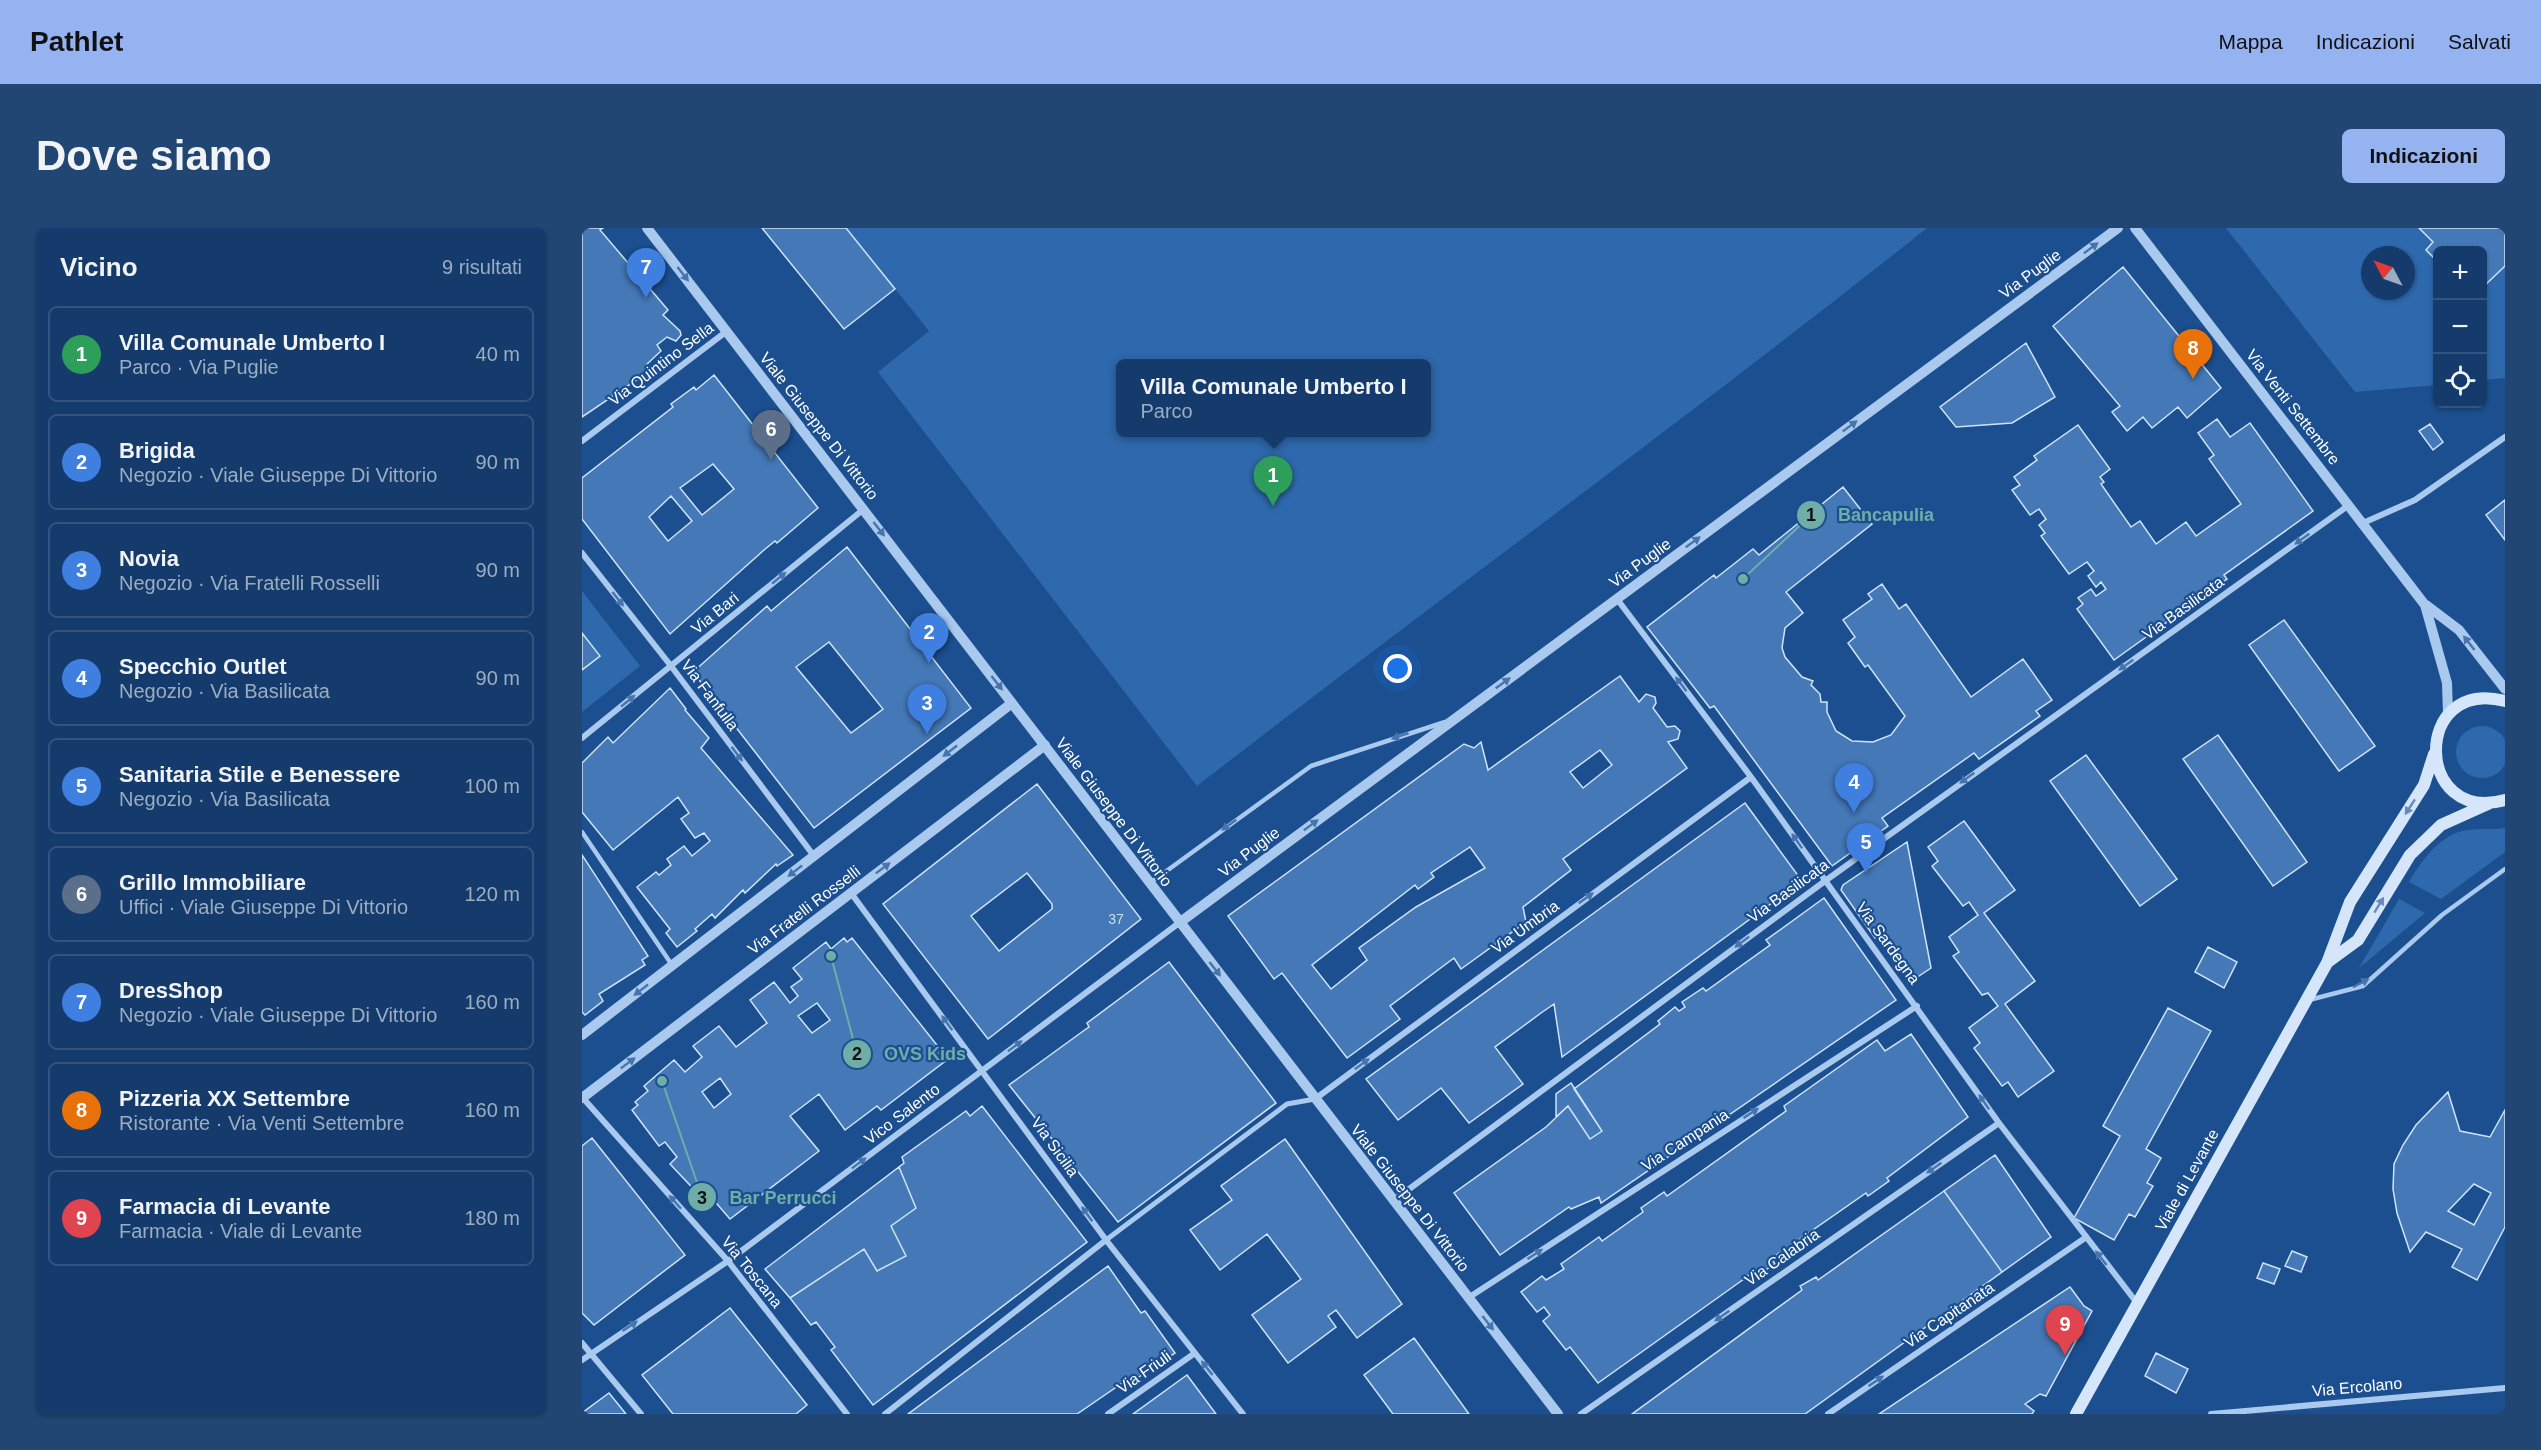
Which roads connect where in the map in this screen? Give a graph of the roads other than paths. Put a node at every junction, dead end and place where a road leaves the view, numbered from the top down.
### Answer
1 (647, 228) edge
2 (2118, 228) edge
3 (2135, 228) edge
4 (727, 332) junction
5 (2505, 437) edge
6 (582, 441) edge
7 (2349, 505) junction
8 (864, 509) junction
9 (2363, 524) junction
10 (582, 553) edge
11 (1617, 599) junction
12 (2425, 605) junction
13 (671, 666) junction
14 (2505, 689) edge
15 (2505, 701) edge
16 (1012, 703) junction
17 (2448, 714) junction
18 (1456, 718) junction
19 (582, 738) edge
20 (1045, 745) junction
21 (2434, 754) junction
22 (1751, 777) junction
23 (2505, 800) edge
24 (2490, 803) junction
25 (582, 832) edge
26 (814, 856) junction
27 (2505, 869) edge
28 (1825, 880) junction
29 (1150, 883) junction
30 (851, 893) junction
31 (1179, 923) junction
32 (2327, 963) junction
33 (672, 965) junction
34 (2306, 1001) junction
35 (1917, 1006) junction
36 (582, 1035) edge
37 (982, 1071) junction
38 (582, 1098) edge
39 (1315, 1099) junction
40 (1999, 1123) junction
41 (1393, 1201) junction
42 (2085, 1238) junction
43 (1106, 1240) junction
44 (728, 1261) junction
45 (1468, 1298) junction
46 (2137, 1304) junction
47 (582, 1343) edge
48 (590, 1353) junction
49 (1195, 1353) junction
50 (582, 1360) edge
51 (2505, 1388) edge
52 (641, 1414) edge
53 (847, 1414) edge
54 (885, 1414) edge
55 (1108, 1414) edge
56 (1243, 1414) edge
57 (1558, 1414) edge
58 (1581, 1414) edge
59 (1828, 1414) edge
60 (2076, 1414) edge
61 (2211, 1414) edge

1 -> 4 street, Viale Giuseppe Di Vittorio
11 -> 2 street, Via Puglie
3 - 7 street, Via Venti Settembre
4 - 6 street, Via Quintino Sella
4 - 8 street, Viale Giuseppe Di Vittorio
5 - 9 street
7 - 9 street, Via Venti Settembre
7 -> 28 street, Via Basilicata
13 -> 8 street, Via Bari
8 -> 16 street, Viale Giuseppe Di Vittorio
9 - 12 street, Via Venti Settembre
10 -> 13 street, Via Fanfulla
18 -> 11 street, Via Puglie
22 -> 11 street, Via Sardegna
14 -> 12 street, Via Venti Settembre
12 - 17 street, Via Venti Settembre
19 -> 13 street, Via Bari
13 -> 26 street, Via Fanfulla
15 - 17 main road
16 - 20 street, Viale Giuseppe Di Vittorio
16 -> 26 street
17 - 21 main road, Viale di Levante
18 -> 29 lane
31 -> 18 street, Via Puglie
20 - 29 street, Viale Giuseppe Di Vittorio
30 -> 20 street, Via Fratelli Rosselli
21 - 24 main road
21 -> 32 main road, Viale di Levante
28 -> 22 street, Via Sardegna
39 -> 22 street, Via Umbria
23 - 24 main road
32 -> 24 main road, Viale di Levante
25 - 33 lane
26 -> 33 street
34 -> 27 lane
28 - 35 street, Via Sardegna
28 -> 41 street, Via Basilicata
29 - 31 street, Viale Giuseppe Di Vittorio
37 -> 30 street, Via Sicilia
38 -> 30 street, Via Fratelli Rosselli
37 -> 31 street, Vico Salento
31 -> 39 street, Viale Giuseppe Di Vittorio
32 - 34 main road, Viale di Levante
33 -> 36 street
34 - 46 main road, Viale di Levante
40 -> 35 street, Via Sardegna
45 -> 35 street, Via Campania
43 -> 37 street, Via Sicilia
44 -> 37 street, Vico Salento
44 -> 38 street, Via Toscana
39 - 41 street, Viale Giuseppe Di Vittorio
39 - 43 street
40 - 42 street, Via Sardegna
40 -> 58 street, Via Calabria
41 - 45 street, Viale Giuseppe Di Vittorio
46 -> 42 street, Via Sardegna
59 -> 42 street, Via Capitanata
43 - 49 street, Via Sicilia
43 - 54 street
48 -> 44 street, Vico Salento
44 - 53 street, Via Toscana
45 -> 57 street, Viale Giuseppe Di Vittorio
46 - 60 main road, Viale di Levante
47 - 48 street
48 - 50 street, Vico Salento
48 - 52 street
49 - 55 street, Via Friuli
56 -> 49 street, Via Sicilia
51 - 61 street, Via Ercolano

